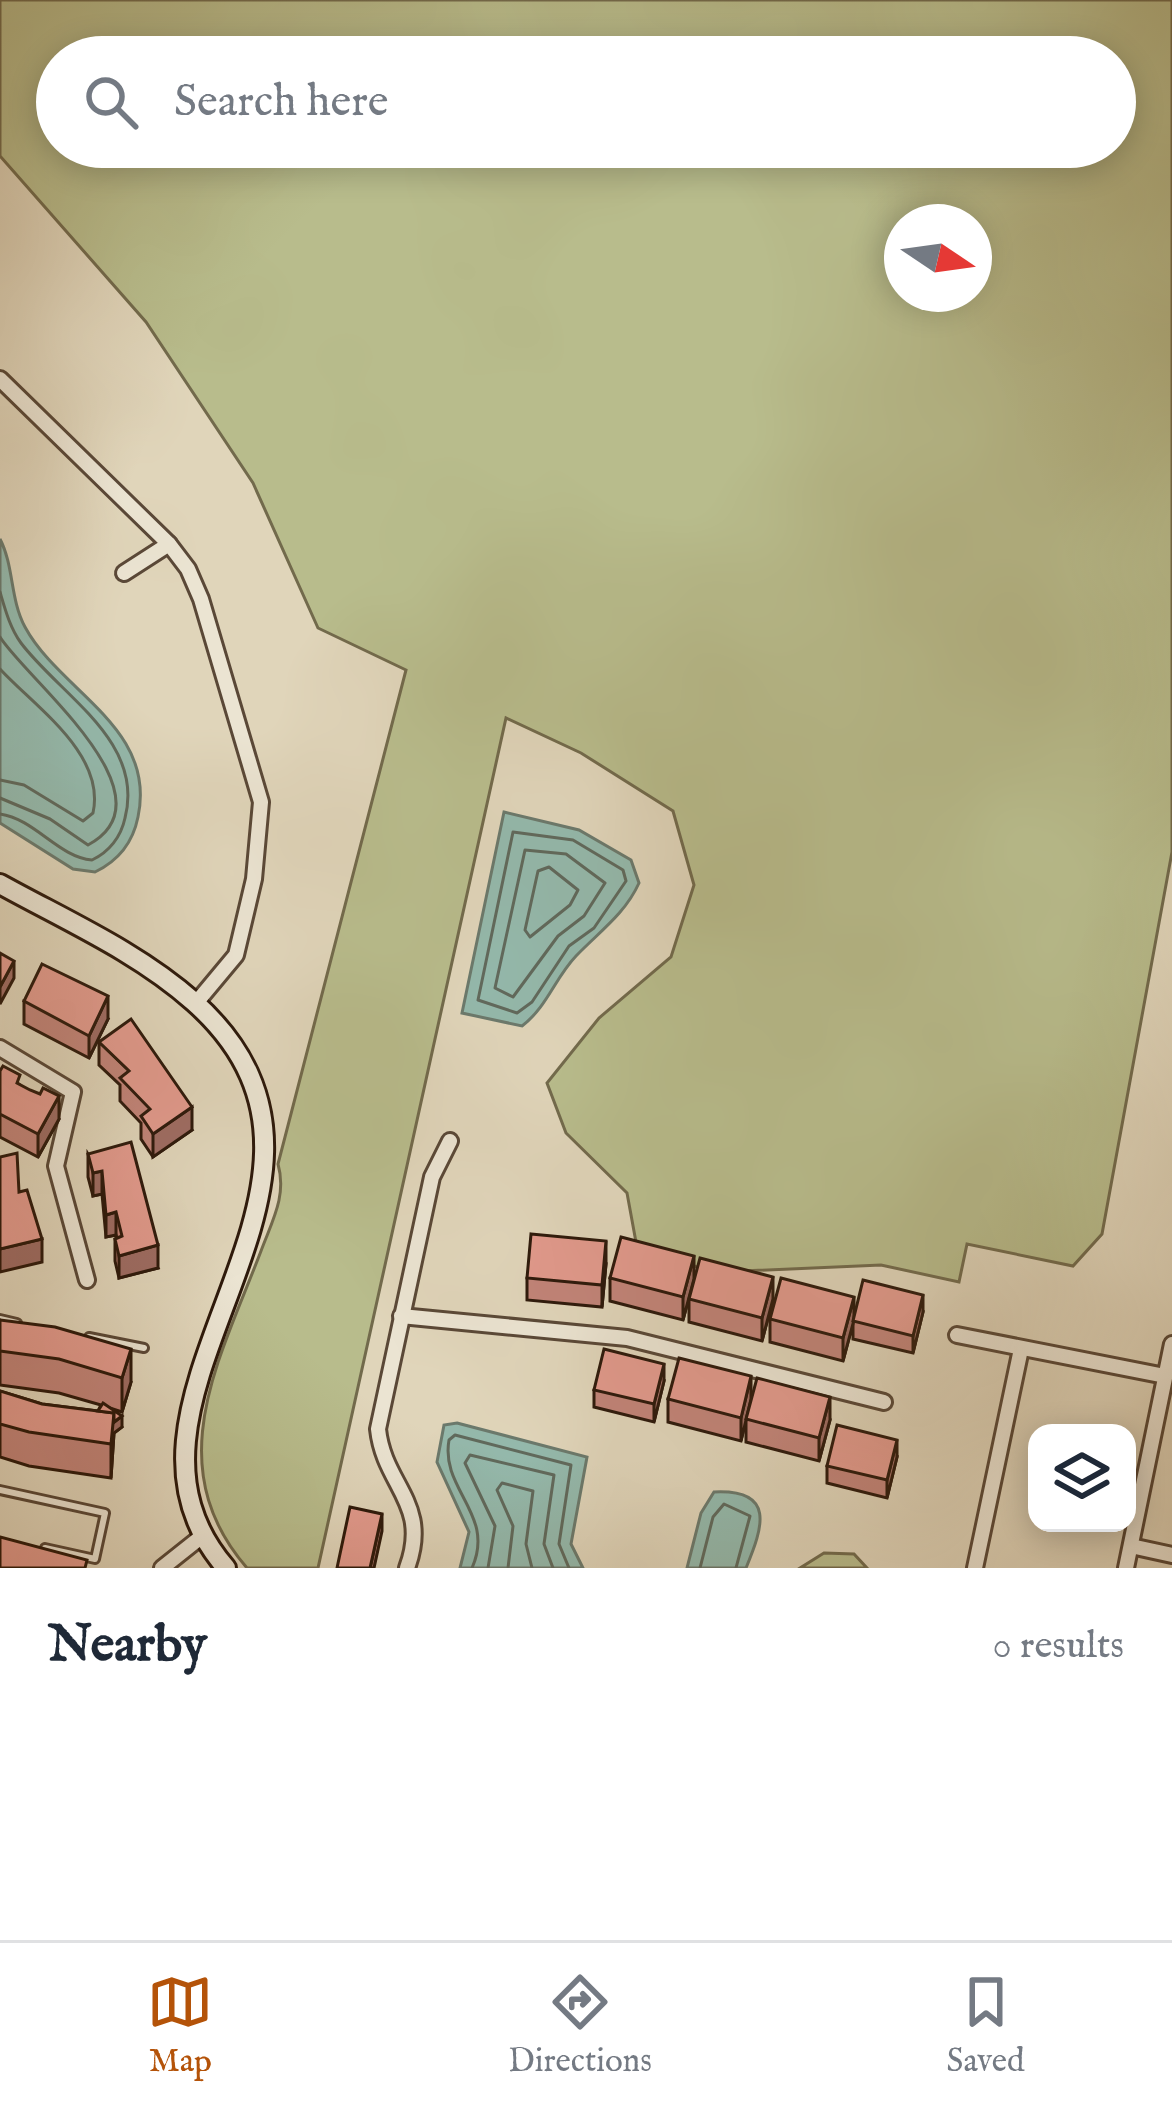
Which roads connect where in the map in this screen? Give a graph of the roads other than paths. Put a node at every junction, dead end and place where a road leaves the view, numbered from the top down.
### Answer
1 (0, 379) edge
2 (169, 544) junction
3 (124, 573) dead end
4 (0, 884) edge
5 (196, 1004) junction
6 (0, 1048) edge
7 (450, 1141) dead end
8 (87, 1280) dead end
9 (401, 1316) junction
10 (0, 1319) edge
11 (21, 1323) edge
12 (957, 1335) dead end
13 (82, 1336) edge
14 (1172, 1344) edge
15 (144, 1348) dead end
16 (1021, 1349) junction
17 (1165, 1376) junction
18 (884, 1402) dead end
19 (0, 1490) edge
20 (201, 1537) junction
21 (1131, 1546) junction
22 (38, 1547) edge
23 (1172, 1555) edge
24 (163, 1568) edge
25 (226, 1568) edge
26 (407, 1568) edge
27 (975, 1568) edge
28 (1126, 1568) edge

1 - 2 street
2 - 3 street
2 - 5 street
4 - 5 street
5 - 20 street
6 - 8 street
7 - 9 street
9 - 18 street
9 - 26 street
10 - 11 lane
12 - 16 street
13 - 15 lane
14 - 17 street
16 - 17 street
16 - 27 street
17 - 21 street
19 - 22 lane
20 - 24 street
20 - 25 street
21 - 23 street
21 - 28 street

